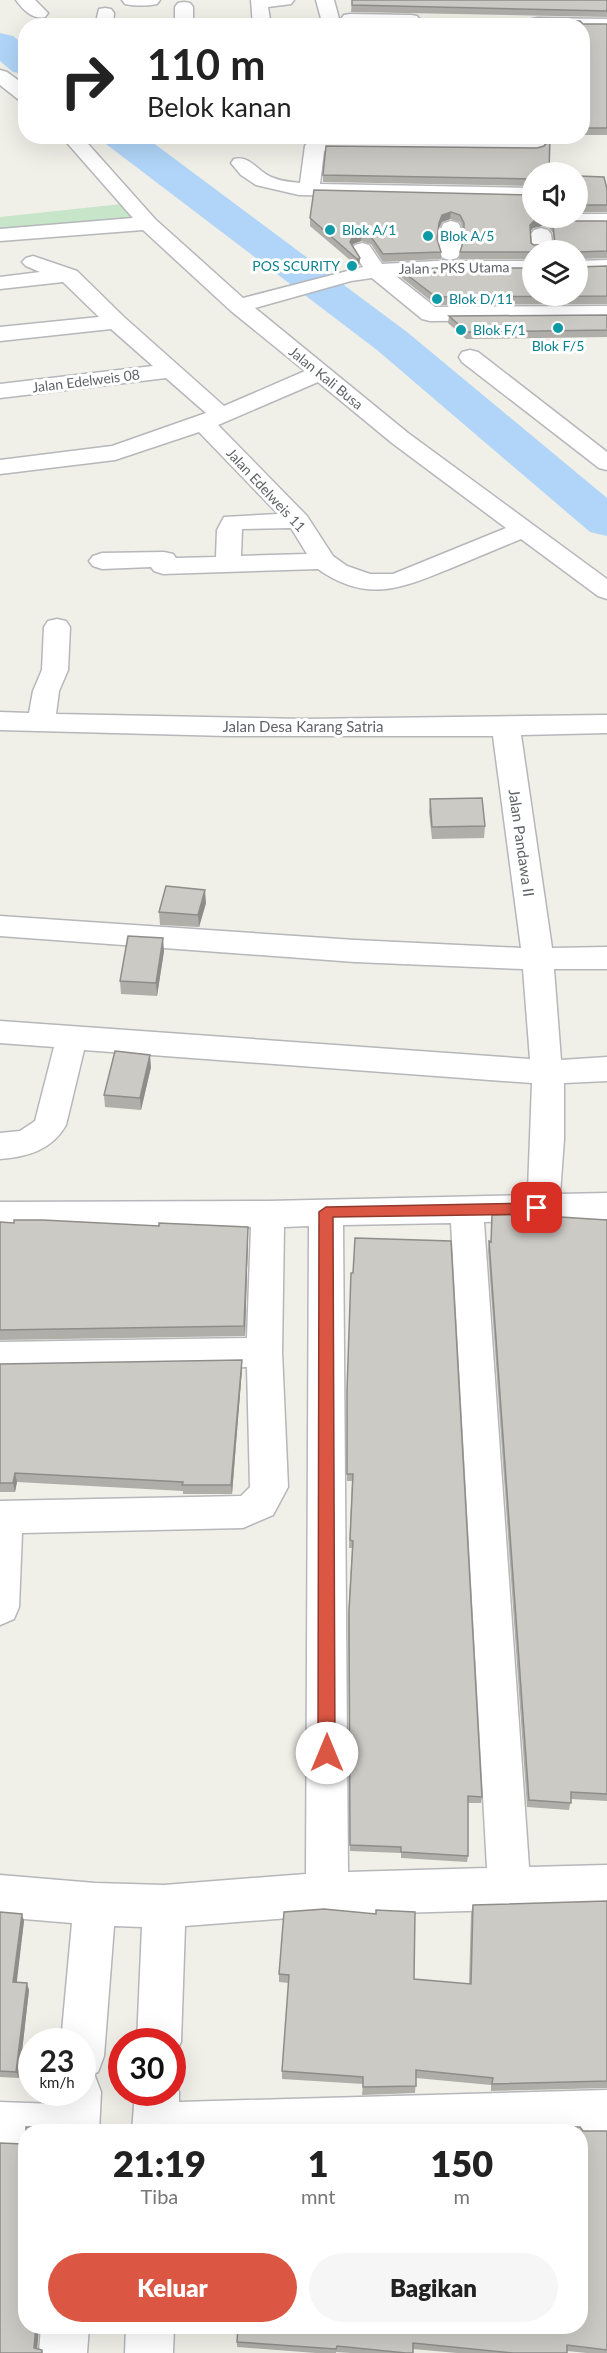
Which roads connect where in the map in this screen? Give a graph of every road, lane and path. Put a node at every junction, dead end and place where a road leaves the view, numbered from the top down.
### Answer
1 (25, 0) edge
2 (131, 0) edge
3 (151, 0) edge
4 (285, 0) edge
5 (325, 0) edge
6 (347, 0) edge
7 (39, 13) dead end
8 (260, 18) edge
9 (330, 18) edge
10 (349, 18) edge
11 (590, 24) edge
12 (607, 24) edge
13 (0, 76) edge
14 (18, 90) edge
15 (76, 144) edge
16 (536, 149) edge
17 (241, 163) dead end
18 (309, 190) junction
19 (522, 194) edge
20 (65, 210) dead end
21 (0, 217) edge
22 (588, 220) edge
23 (607, 220) edge
24 (148, 223) junction
25 (452, 226) dead end
26 (0, 235) edge
27 (452, 260) junction
28 (33, 262) dead end
29 (522, 266) edge
30 (607, 266) edge
31 (588, 267) edge
32 (376, 271) junction
33 (69, 276) junction
34 (0, 283) edge
35 (239, 306) junction
36 (607, 313) edge
37 (116, 322) junction
38 (0, 334) edge
39 (470, 357) dead end
40 (171, 371) junction
41 (320, 373) junction
42 (0, 391) edge
43 (212, 419) junction
44 (607, 463) edge
45 (0, 467) edge
46 (298, 521) junction
47 (525, 529) junction
48 (102, 561) dead end
49 (324, 561) junction
50 (228, 563) junction
51 (607, 591) edge
52 (57, 627) dead end
53 (0, 721) edge
54 (41, 723) junction
55 (607, 724) edge
56 (506, 728) junction
57 (0, 926) edge
58 (607, 958) edge
59 (538, 959) junction
60 (0, 1032) edge
61 (72, 1036) junction
62 (607, 1069) edge
63 (548, 1072) junction
64 (0, 1146) edge
65 (545, 1191) dead end
66 (607, 1206) edge
67 (466, 1211) junction
68 (326, 1212) junction
69 (268, 1214) junction
70 (0, 1215) edge
71 (264, 1352) junction
72 (0, 1357) edge
73 (2, 1517) edge
74 (0, 1607) edge
75 (607, 1887) edge
76 (509, 1888) junction
77 (327, 1893) junction
78 (0, 1896) edge
79 (95, 1904) junction
80 (164, 1906) junction
81 (84, 2028) edge
82 (160, 2028) edge
83 (607, 2112) edge
84 (156, 2116) edge
85 (77, 2117) edge
86 (0, 2125) edge
87 (64, 2334) edge
88 (150, 2334) edge
89 (63, 2353) edge
90 (150, 2353) edge

1 - 7 street
2 - 3 street
4 - 8 street
5 - 9 street
6 - 10 street
11 - 12 street
13 - 14 street
15 - 24 street, Jalan Kali Busa
16 - 18 street
17 - 18 street
18 - 19 street
20 - 21 street
22 - 23 street
24 - 26 street
24 - 35 street, Jalan Kali Busa
25 - 27 street
27 - 29 street, Jalan . PKS Utama
27 - 32 street, Jalan . PKS Utama
27 - 32 street
28 - 33 street
30 - 31 street
32 - 35 street, Jalan . PKS Utama
32 - 36 street
33 - 34 street
33 - 37 street, Jalan Edelweis 11
35 - 41 street, Jalan Kali Busa
37 - 38 street
37 - 40 street, Jalan Edelweis 11
39 - 44 street
40 - 42 street, Jalan Edelweis 08
40 - 43 street, Jalan Edelweis 11
41 - 43 street
41 - 47 street, Jalan Kali Busa
43 - 45 street
43 - 46 street, Jalan Edelweis 11
46 - 49 street, Jalan Edelweis 11
46 - 50 street
47 - 49 street, Jalan Edelweis 11
47 - 51 street, Jalan Kali Busa
48 - 50 street
49 - 50 street
52 - 54 street
53 - 54 street, Jalan Desa Karang Satria
54 - 56 street, Jalan Desa Karang Satria
55 - 56 street, Jalan Desa Karang Satria
56 - 59 street, Jalan Pandawa II
57 - 59 street
58 - 59 street
59 - 63 street, Jalan Pandawa II
60 - 61 street
61 - 63 street
61 - 64 street
62 - 63 street
63 - 65 street, Jalan Pandawa II
66 - 67 street
67 - 68 street
67 - 76 street
68 - 69 street
68 - 77 street
69 - 70 street
69 - 71 street
71 - 72 street
71 - 73 street
73 - 74 street
75 - 76 street
76 - 77 street
77 - 80 street
78 - 79 street
79 - 80 street
79 - 81 street
80 - 82 street
83 - 84 street
85 - 86 street
87 - 89 street
88 - 90 street

